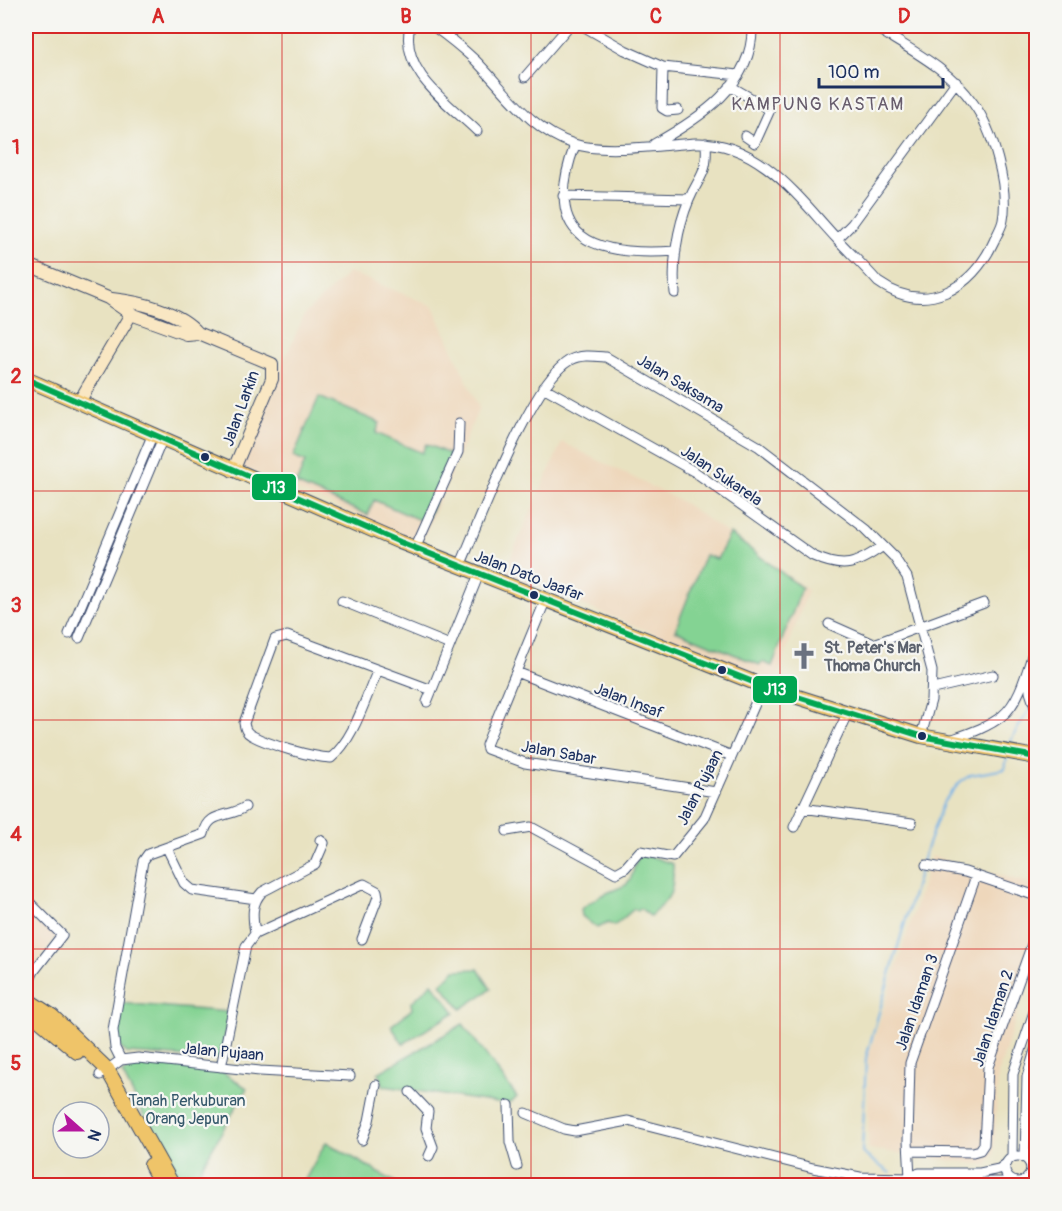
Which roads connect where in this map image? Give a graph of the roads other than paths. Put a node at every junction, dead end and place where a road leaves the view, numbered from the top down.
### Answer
1 (410, 26) edge
2 (433, 26) edge
3 (569, 26) edge
4 (583, 26) edge
5 (752, 26) edge
6 (873, 26) edge
7 (663, 67) junction
8 (738, 75) junction
9 (525, 77) dead end
10 (956, 82) junction
11 (730, 86) junction
12 (678, 110) dead end
13 (690, 125) junction
14 (477, 131) dead end
15 (745, 136) dead end
16 (702, 143) junction
17 (575, 145) junction
18 (652, 145) junction
19 (563, 196) junction
20 (689, 199) junction
21 (824, 222) junction
22 (852, 224) junction
23 (837, 239) junction
24 (676, 251) junction
25 (26, 264) edge
26 (675, 293) dead end
27 (108, 298) junction
28 (163, 312) junction
29 (130, 314) junction
30 (198, 333) junction
31 (26, 379) edge
32 (543, 387) junction
33 (79, 402) junction
34 (459, 423) dead end
35 (157, 438) junction
36 (233, 471) junction
37 (883, 546) junction
38 (414, 548) junction
39 (460, 566) junction
40 (480, 574) junction
41 (546, 599) junction
42 (342, 601) dead end
43 (984, 603) dead end
44 (830, 624) dead end
45 (921, 627) junction
46 (69, 634) dead end
47 (79, 638) dead end
48 (1036, 644) edge
49 (450, 645) junction
50 (1029, 665) junction
51 (378, 670) junction
52 (516, 672) junction
53 (993, 675) dead end
54 (763, 686) junction
55 (933, 689) junction
56 (432, 690) junction
57 (427, 702) dead end
58 (1036, 710) edge
59 (848, 714) junction
60 (921, 736) junction
61 (948, 741) junction
62 (732, 756) junction
63 (1036, 757) edge
64 (716, 792) junction
65 (245, 807) dead end
66 (802, 808) junction
67 (912, 823) dead end
68 (794, 827) dead end
69 (507, 831) dead end
70 (320, 840) dead end
71 (167, 848) junction
72 (926, 865) dead end
73 (976, 876) junction
74 (1036, 896) edge
75 (26, 899) edge
76 (256, 899) junction
77 (1036, 933) edge
78 (255, 934) junction
79 (362, 939) dead end
80 (26, 964) edge
81 (33, 971) junction
82 (26, 987) edge
83 (26, 999) edge
84 (1036, 1006) edge
85 (26, 1009) edge
86 (1036, 1047) edge
87 (121, 1060) junction
88 (221, 1066) junction
89 (103, 1072) junction
90 (350, 1076) dead end
91 (376, 1085) dead end
92 (410, 1092) dead end
93 (509, 1106) dead end
94 (526, 1113) dead end
95 (362, 1140) dead end
96 (909, 1150) junction
97 (429, 1156) dead end
98 (1025, 1158) junction
99 (1009, 1160) junction
100 (517, 1166) dead end
101 (910, 1178) junction
102 (1013, 1182) junction
103 (162, 1185) edge
104 (173, 1185) edge

1 - 14 street
2 - 17 street
3 - 9 street
4 - 7 street
5 - 8 street
6 - 10 street
7 - 8 street
7 - 12 street
8 - 11 street
10 - 22 street
10 - 23 street
11 - 13 street
11 - 15 street
13 - 16 street
13 - 18 street
16 - 18 street
16 - 20 street
16 - 21 street
17 - 18 street
17 - 19 street
19 - 20 street
19 - 24 street
20 - 24 street
21 - 22 street
21 - 23 street
22 - 23 street
24 - 26 street
25 - 27 street, Jalan Larkin
27 - 28 street, Jalan Larkin
27 - 29 street, Jalan Larkin
28 - 29 street
28 - 30 street, Jalan Larkin
29 - 30 street, Jalan Larkin
29 - 33 street
30 - 36 street, Jalan Larkin
31 - 33 main road, Jalan Dato Jaafar
32 - 37 street, Jalan Sukarela
32 - 37 street, Jalan Saksama
32 - 39 street, Jalan Saksama
33 - 35 main road, Jalan Dato Jaafar
34 - 38 street
35 - 36 main road, Jalan Dato Jaafar
35 - 46 street
35 - 47 street
36 - 38 main road, Jalan Dato Jaafar
37 - 45 street, Jalan Saksama
38 - 39 main road, Jalan Dato Jaafar
39 - 40 main road, Jalan Dato Jaafar
40 - 41 main road, Jalan Dato Jaafar
40 - 49 street
41 - 52 street, Jalan Sabar
41 - 54 main road, Jalan Dato Jaafar
42 - 49 street
43 - 45 street
44 - 45 street
45 - 55 street, Jalan Saksama
48 - 50 street
49 - 56 street
50 - 58 street
50 - 61 street
51 - 51 street
51 - 56 street
52 - 62 street, Jalan Insaf
52 - 64 street, Jalan Sabar
53 - 55 street
54 - 59 main road, Jalan Dato Jaafar
54 - 62 street, Jalan Pujaan
55 - 60 street, Jalan Saksama
56 - 57 street
59 - 60 main road, Jalan Dato Jaafar
59 - 66 street
60 - 61 main road, Jalan Dato Jaafar
61 - 63 main road, Jalan Dato Jaafar
62 - 64 street, Jalan Pujaan
64 - 69 street, Jalan Pujaan
65 - 71 street
66 - 67 street
66 - 68 street
70 - 76 street
71 - 76 street
71 - 87 street
72 - 73 street
73 - 74 street
73 - 96 street, Jalan Idaman 3
75 - 81 street
76 - 78 street
77 - 96 street, Jalan Idaman 2
78 - 79 street
78 - 88 street
80 - 81 street
81 - 82 street
83 - 89 main road
84 - 99 street
85 - 89 main road
86 - 98 street
87 - 88 street, Jalan Pujaan
87 - 89 street
88 - 90 street, Jalan Pujaan
89 - 103 main road
89 - 104 main road
91 - 95 street
92 - 97 street
93 - 100 street
94 - 101 street
96 - 101 street, Jalan Idaman 3
98 - 99 street
98 - 102 street
99 - 101 street
99 - 102 street
101 - 102 street

